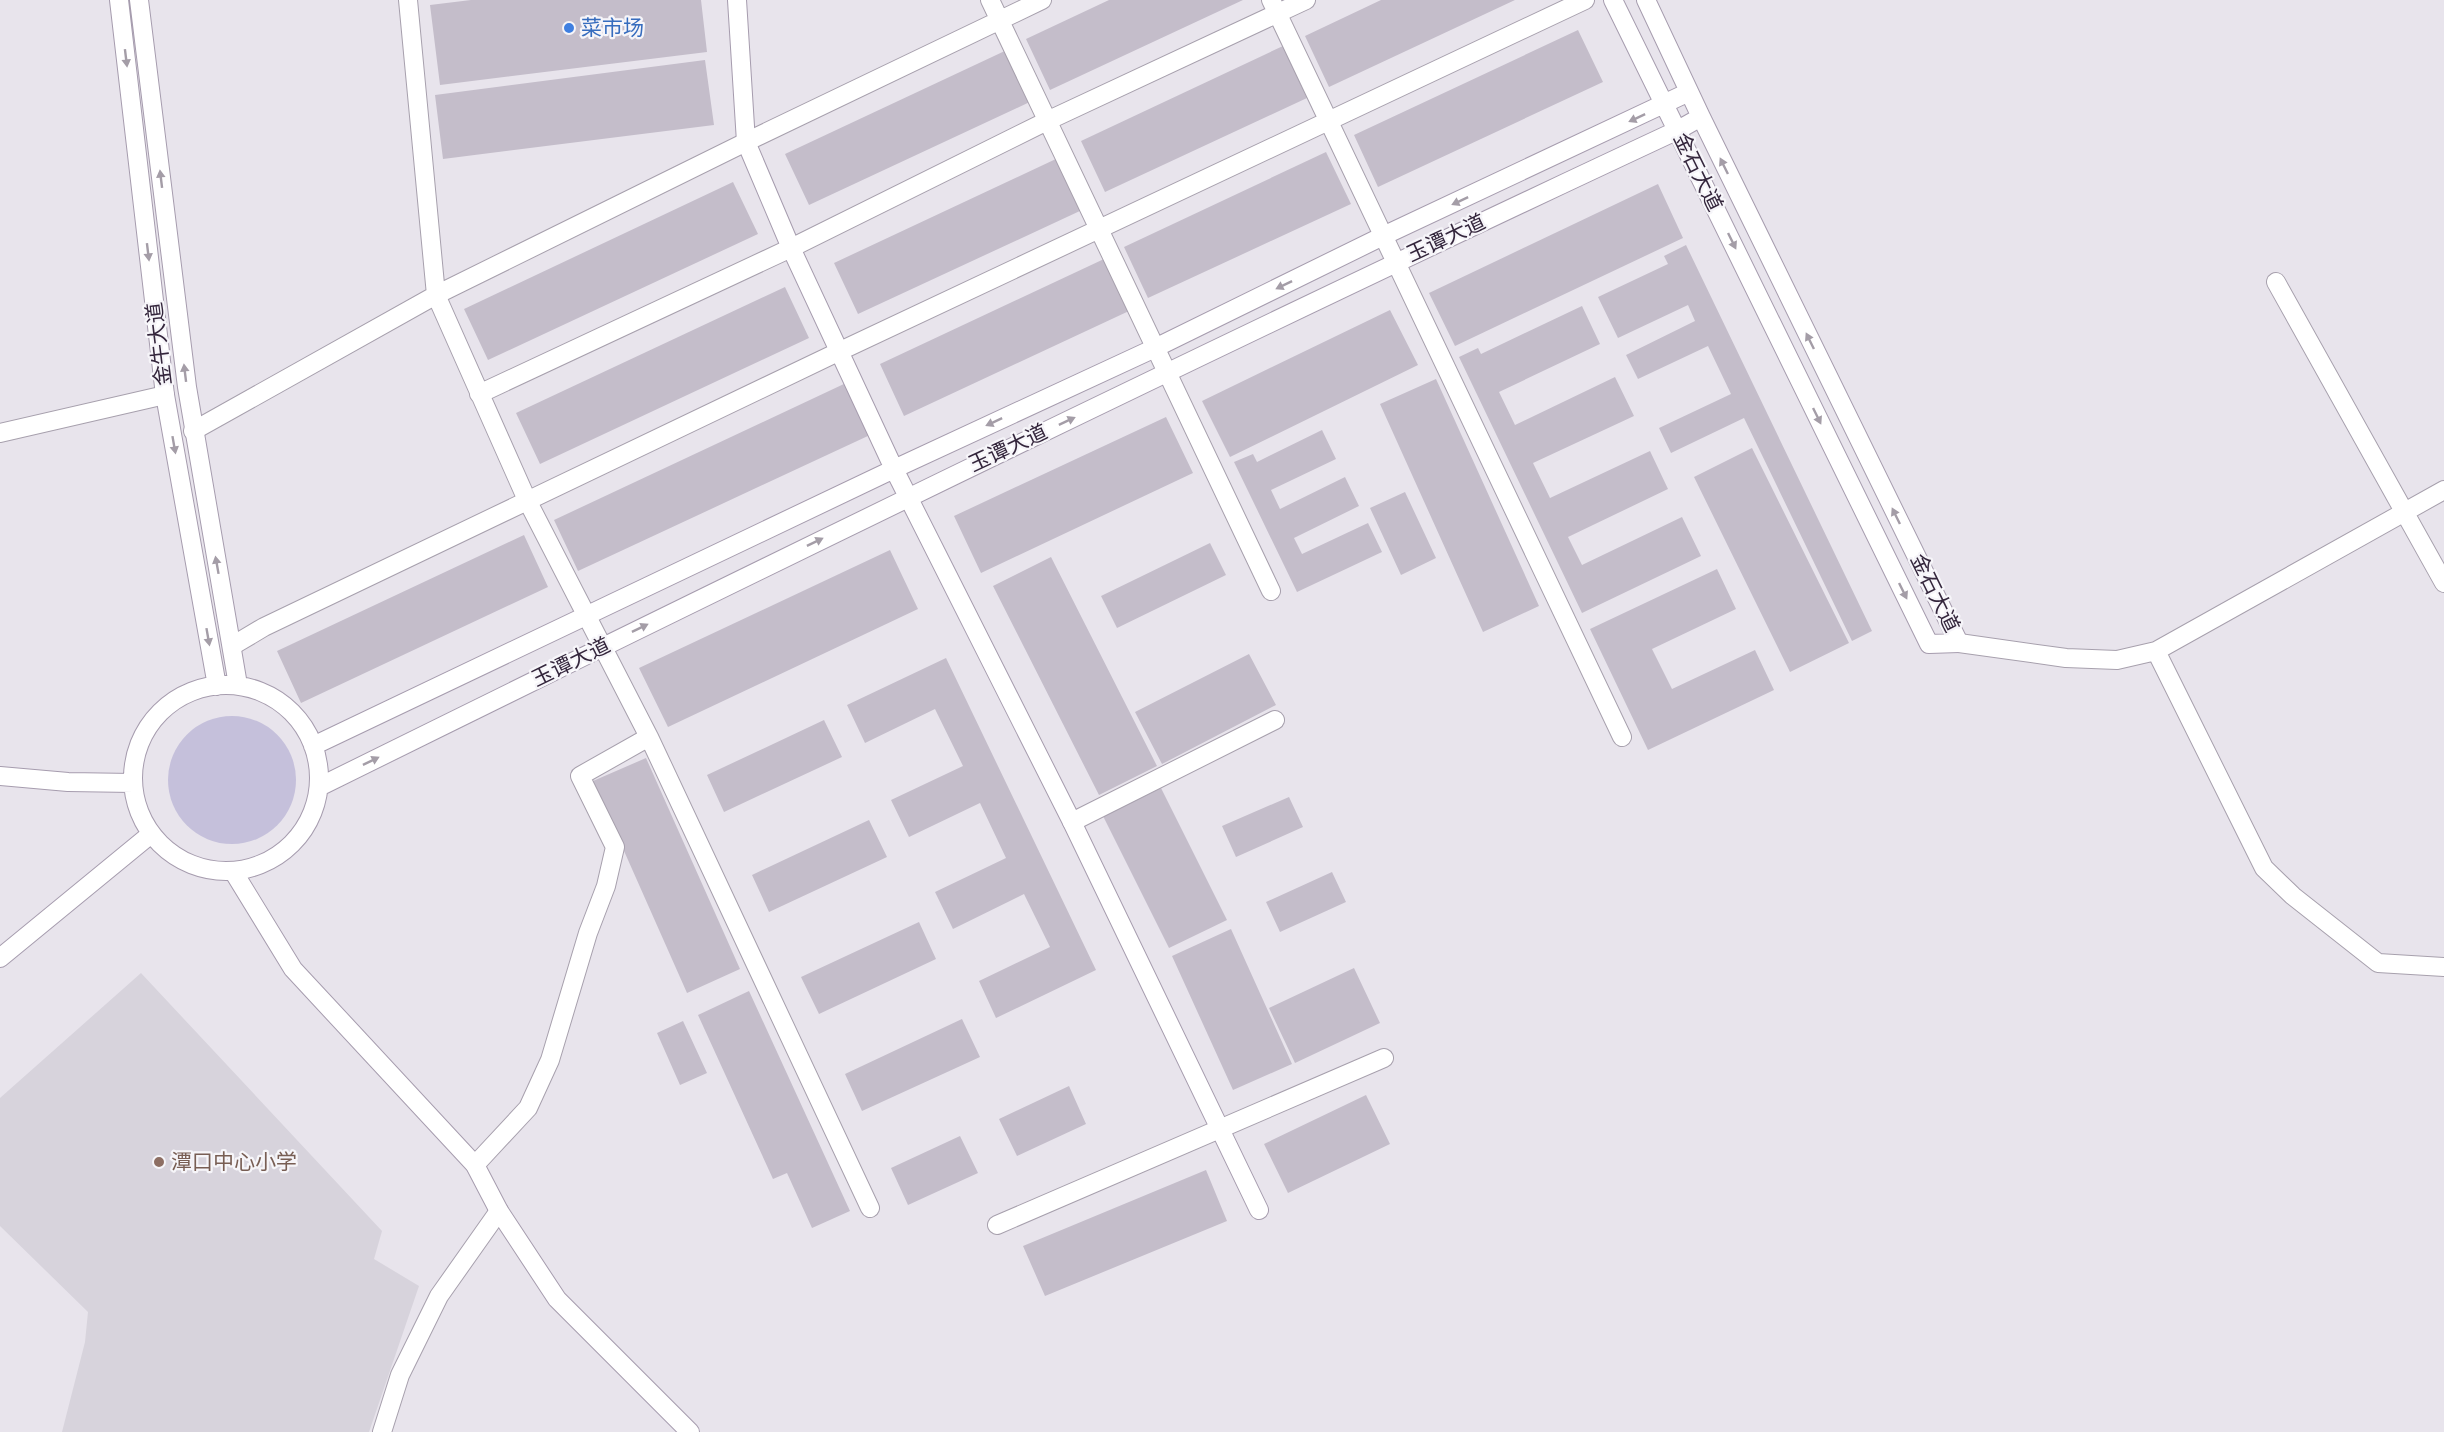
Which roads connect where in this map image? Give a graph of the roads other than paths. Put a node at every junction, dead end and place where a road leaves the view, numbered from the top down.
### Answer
1 (119, 0) edge
2 (139, 0) edge
3 (408, 0) edge
4 (737, 0) edge
5 (990, 0) edge
6 (1042, 0) edge
7 (1306, 0) edge
8 (1585, 0) edge
9 (1612, 0) edge
10 (1647, 0) edge
11 (1274, 7) edge
12 (1000, 20) junction
13 (1689, 92) junction
14 (1665, 105) junction
15 (1701, 117) junction
16 (1328, 120) junction
17 (1047, 121) junction
18 (1678, 130) junction
19 (746, 142) junction
20 (1099, 230) junction
21 (1383, 236) junction
22 (791, 248) junction
23 (1395, 262) junction
24 (2276, 282) dead end
25 (436, 295) junction
26 (1155, 348) junction
27 (838, 352) junction
28 (1167, 373) junction
29 (479, 394) junction
30 (165, 395) junction
31 (193, 431) junction
32 (0, 433) edge
33 (894, 469) junction
34 (2444, 490) edge
35 (908, 496) junction
36 (527, 501) junction
37 (2404, 511) junction
38 (2444, 583) edge
39 (1271, 591) dead end
40 (586, 615) junction
41 (1959, 644) junction
42 (231, 646) junction
43 (603, 646) junction
44 (2156, 651) junction
45 (238, 685) junction
46 (216, 686) junction
47 (1275, 720) dead end
48 (649, 737) junction
49 (1622, 737) dead end
50 (313, 746) junction
51 (0, 776) edge
52 (133, 783) junction
53 (319, 787) junction
54 (1072, 822) junction
55 (151, 834) junction
56 (234, 871) junction
57 (0, 958) edge
58 (2444, 967) edge
59 (1384, 1058) dead end
60 (1220, 1129) junction
61 (474, 1165) junction
62 (870, 1208) dead end
63 (1259, 1210) dead end
64 (499, 1211) junction
65 (997, 1225) dead end
66 (382, 1432) edge
67 (690, 1432) edge

1 -> 30 street, 金牛大道
31 -> 2 street, 金牛大道
3 - 25 street
4 - 19 street
5 - 12 street
6 - 12 street
7 - 11 street
8 - 16 street
9 - 14 street, 金石大道
10 - 13 street, 金石大道
11 - 16 street
11 - 17 street
12 - 17 street
12 - 19 street
13 - 14 street, 玉谭大道
13 - 15 street, 金石大道
14 - 18 street, 金石大道
14 -> 21 street, 玉谭大道
15 - 18 street, 玉谭大道
41 -> 15 street, 金石大道
16 - 20 street
16 - 21 street
17 - 20 street
17 - 22 street
18 - 23 street, 玉谭大道
18 -> 41 street, 金石大道
19 - 22 street
19 - 25 street
20 - 26 street
20 - 27 street
21 - 23 street
21 -> 26 street, 玉谭大道
22 - 27 street
22 - 29 street
23 - 28 street, 玉谭大道
23 - 49 street
24 - 37 street
25 - 29 street
25 - 31 street
26 - 28 street
26 -> 33 street, 玉谭大道
27 - 33 street
27 - 36 street
35 -> 28 street, 玉谭大道
28 - 39 street
29 - 36 street
30 - 32 street
30 -> 46 street, 金牛大道
42 -> 31 street, 金牛大道
33 - 35 street
33 - 40 street, 玉谭大道
34 - 37 street
43 -> 35 street, 玉谭大道
35 - 54 street
36 - 40 street
36 - 42 street
37 - 38 street
37 - 44 street
40 - 43 street
40 - 50 street, 玉谭大道
41 - 44 street
42 - 45 street, 金牛大道
43 - 48 street
53 -> 43 street, 玉谭大道
44 - 58 street
45 - 46 street
45 - 50 street
46 - 52 street
47 - 54 street
48 - 61 street
48 - 62 street
50 - 53 street
51 - 52 street
52 - 55 street
53 - 56 street
54 - 60 street
55 - 56 street
55 - 57 street
56 - 61 street
59 - 60 street
60 - 63 street
60 - 65 street
61 - 64 street
64 - 66 street
64 - 67 street

